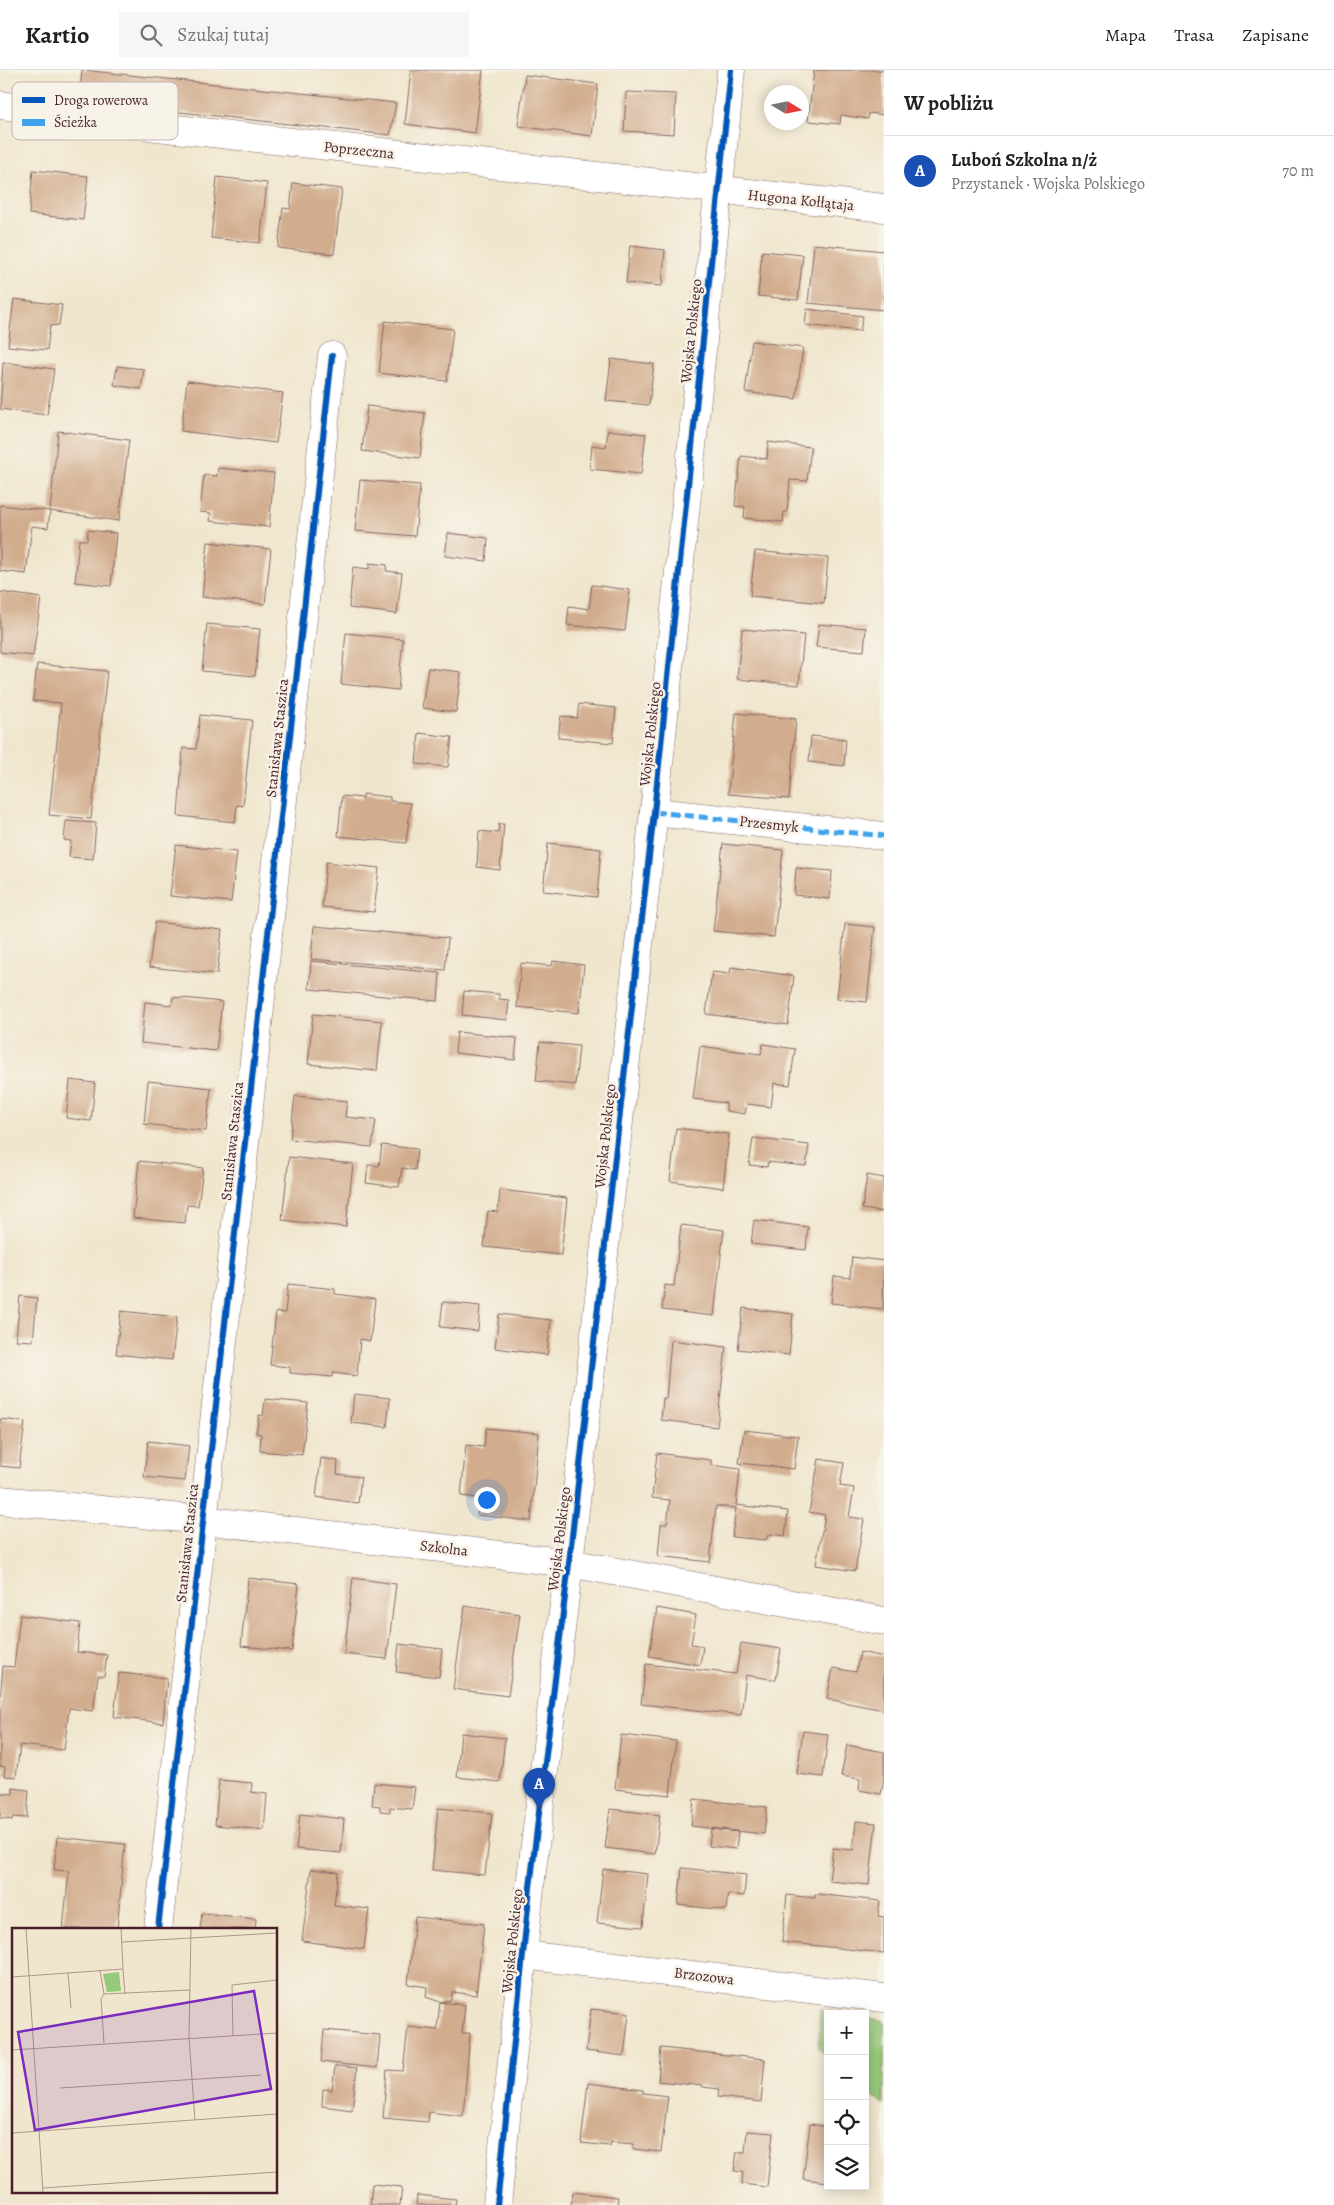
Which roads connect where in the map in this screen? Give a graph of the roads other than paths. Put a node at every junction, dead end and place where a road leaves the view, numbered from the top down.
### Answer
1 (731, 70) edge
2 (178, 129) edge
3 (718, 191) junction
4 (884, 208) edge
5 (332, 356) dead end
6 (654, 812) junction
7 (884, 836) edge
8 (0, 1500) edge
9 (202, 1520) junction
10 (569, 1563) junction
11 (884, 1621) edge
12 (158, 1928) edge
13 (523, 1955) junction
14 (884, 1998) edge
15 (497, 2205) edge

1 - 3 street, Wojska Polskiego
2 - 3 street, Poprzeczna
3 - 4 street, Hugona Kołłątaja
3 - 6 street, Wojska Polskiego
5 - 9 street, Stanisława Staszica
6 - 7 street, Przesmyk
6 - 10 street, Wojska Polskiego
8 - 9 street, Szkolna
9 - 10 street, Szkolna
9 - 12 street, Stanisława Staszica
10 - 11 street, Szkolna
10 - 13 street, Wojska Polskiego
13 - 14 street, Brzozowa
13 - 15 street, Wojska Polskiego

